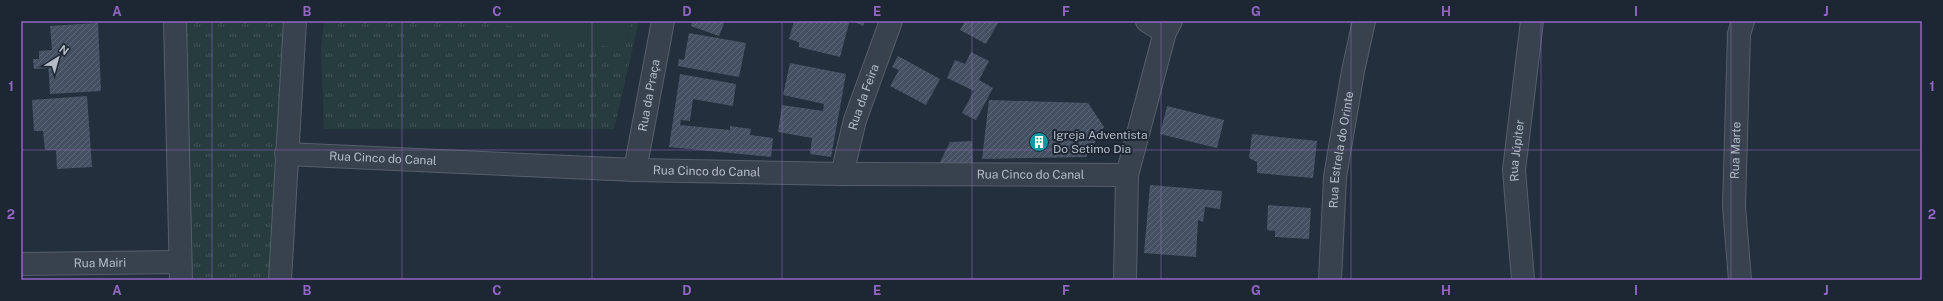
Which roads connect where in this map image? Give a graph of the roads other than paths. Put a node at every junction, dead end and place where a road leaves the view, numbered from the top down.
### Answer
1 (174, 21) edge
2 (295, 21) edge
3 (663, 21) edge
4 (890, 21) edge
5 (1364, 21) edge
6 (1532, 21) edge
7 (1743, 21) edge
8 (1161, 25) edge
9 (286, 154) junction
10 (635, 170) junction
11 (842, 174) junction
12 (1127, 176) junction
13 (21, 264) edge
14 (180, 271) edge
15 (280, 280) edge
16 (1125, 280) edge
17 (1330, 280) edge
18 (1523, 280) edge
19 (1740, 280) edge

1 - 14 street
2 - 9 street
3 - 10 street, Rua da Praça
4 - 11 street, Rua da Feira
5 - 17 street, Rua Estrela do Orinte
6 - 18 street, Rua Júpiter
7 - 19 street, Rua Marte
8 - 12 street
9 - 10 street, Rua Cinco do Canal
9 - 15 street
10 - 11 street, Rua Cinco do Canal
11 - 12 street, Rua Cinco do Canal
12 - 16 street
13 - 14 street, Rua Mairi

